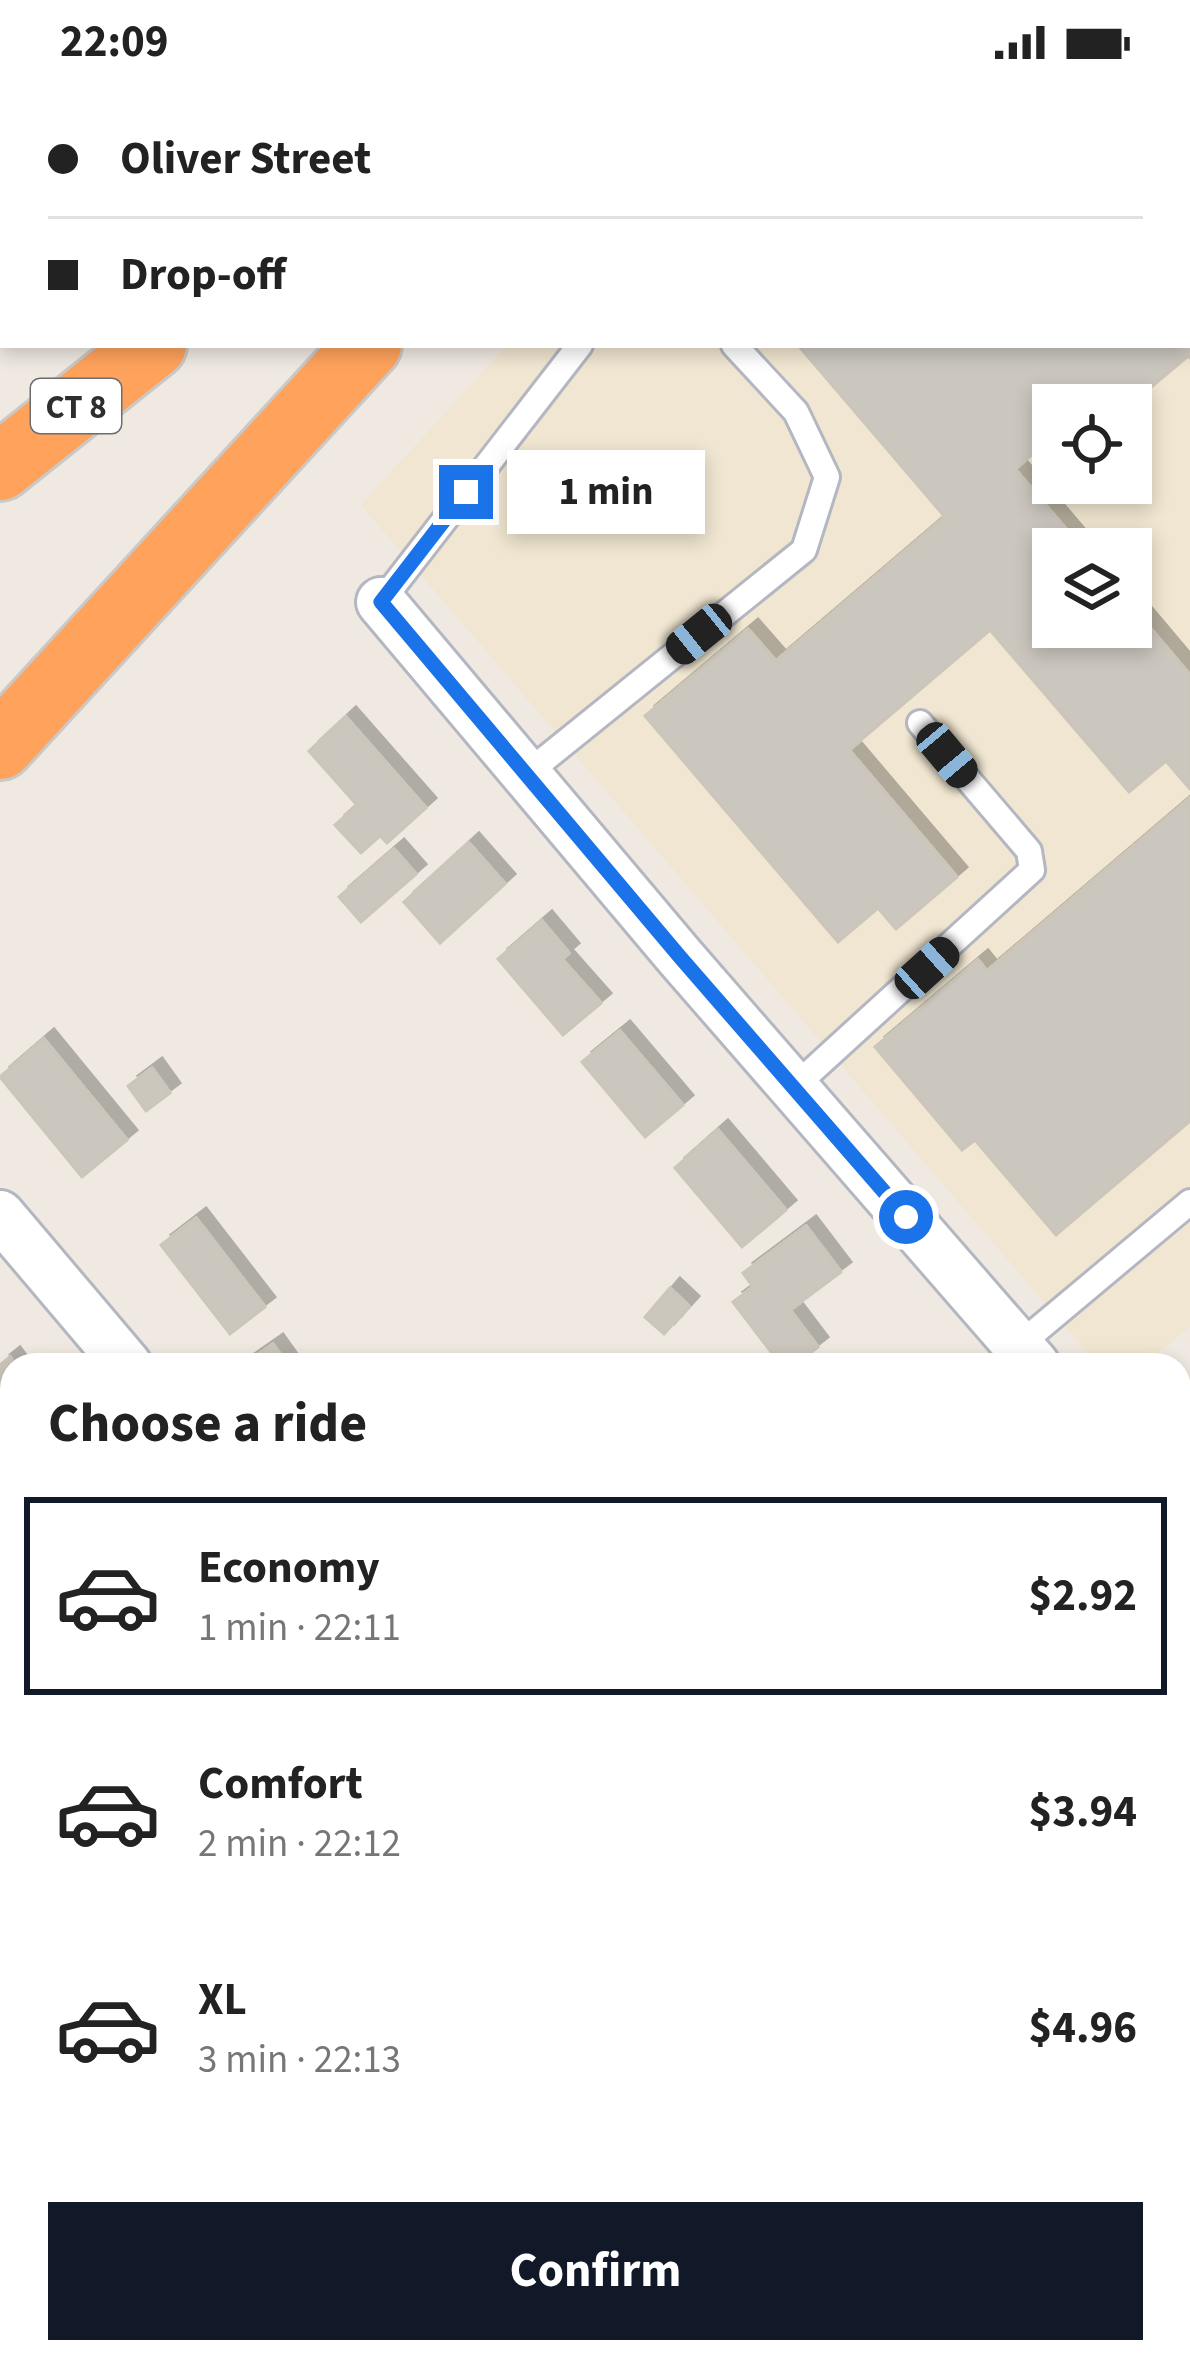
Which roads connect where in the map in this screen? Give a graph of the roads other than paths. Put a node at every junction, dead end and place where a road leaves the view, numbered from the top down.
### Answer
1 (149, 348) edge
2 (365, 348) edge
3 (578, 348) edge
4 (737, 348) edge
5 (0, 467) edge
6 (381, 602) joint
7 (920, 723) dead end
8 (0, 746) edge
9 (525, 775) junction
10 (794, 1088) junction
11 (1190, 1202) edge
12 (0, 1215) edge
13 (118, 1353) edge
14 (1024, 1353) edge
15 (1030, 1353) edge

1 - 5 highway, CT 8
2 - 8 highway
3 - 6 lane
4 - 9 lane
6 - 9 street
7 - 10 lane
9 - 10 street
10 - 14 street
11 - 15 lane
12 - 13 street

